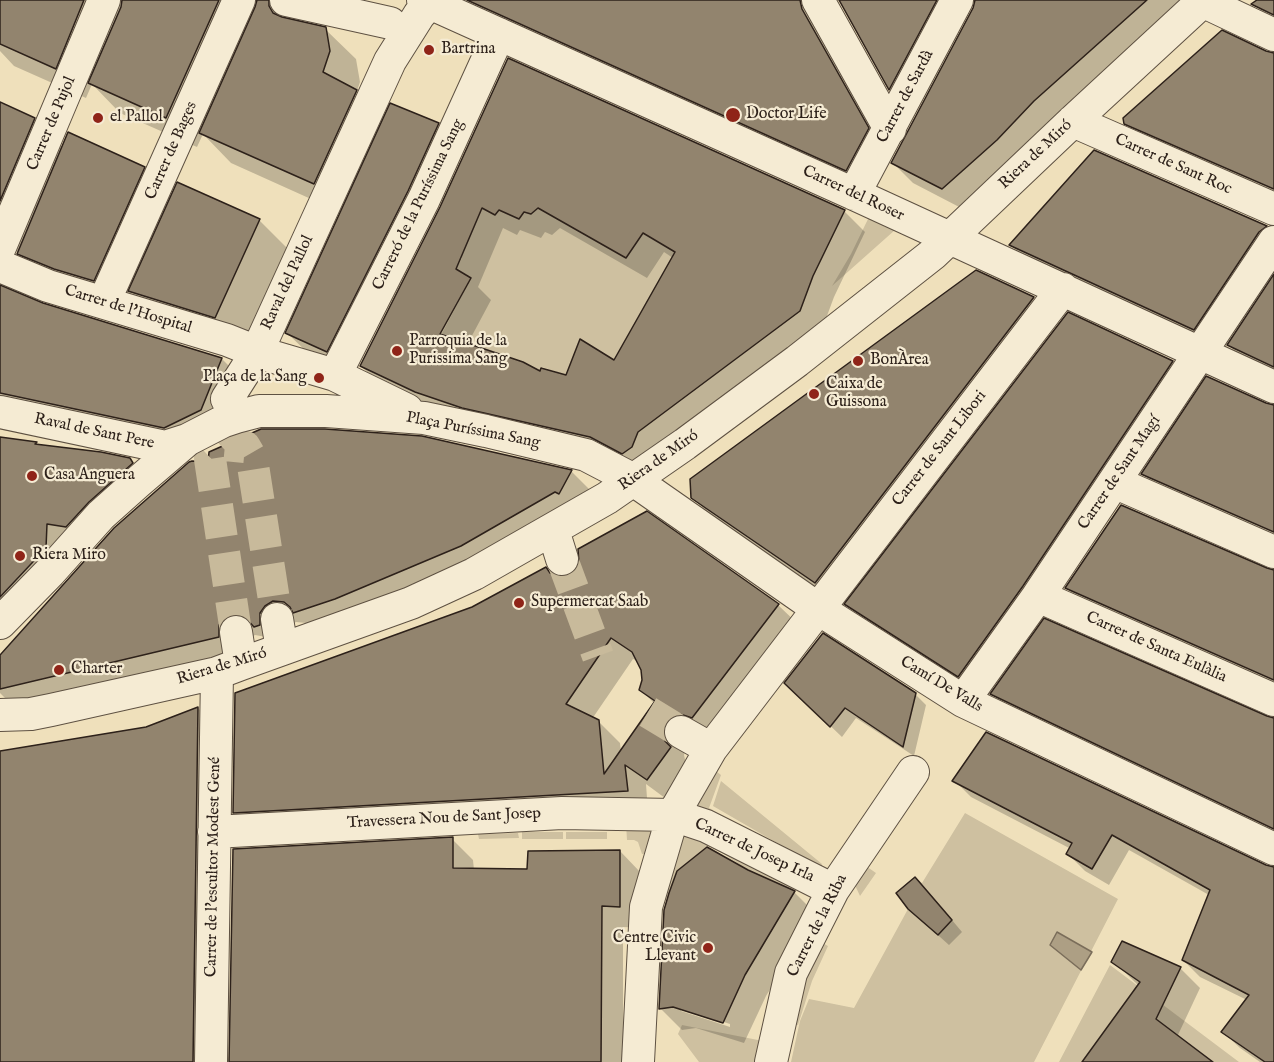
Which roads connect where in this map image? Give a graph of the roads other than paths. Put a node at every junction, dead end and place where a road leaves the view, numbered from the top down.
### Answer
1 (104, 0) edge
2 (239, 0) edge
3 (286, 0) edge
4 (818, 0) edge
5 (957, 0) edge
6 (1202, 0) edge
7 (428, 1) edge
8 (327, 5) edge
9 (388, 12) edge
10 (500, 34) junction
11 (1274, 34) edge
12 (390, 61) junction
13 (1073, 121) junction
14 (890, 129) junction
15 (854, 194) junction
16 (1274, 209) edge
17 (950, 238) junction
18 (1274, 242) edge
19 (0, 247) edge
20 (0, 266) edge
21 (1063, 289) junction
22 (104, 302) junction
23 (257, 352) junction
24 (1199, 354) junction
25 (335, 375) junction
26 (1274, 387) edge
27 (0, 412) edge
28 (424, 418) junction
29 (228, 427) junction
30 (187, 440) junction
31 (632, 479) junction
32 (1114, 482) junction
33 (1274, 552) edge
34 (1038, 596) junction
35 (817, 608) junction
36 (278, 619) tunnel mouth
37 (0, 623) edge
38 (236, 632) tunnel mouth
39 (282, 649) junction
40 (229, 668) junction
41 (1274, 700) edge
42 (963, 701) junction
43 (0, 716) edge
44 (681, 732) tunnel mouth
45 (711, 749) junction
46 (913, 772) dead end
47 (673, 815) junction
48 (214, 832) junction
49 (1274, 849) edge
50 (833, 890) junction
51 (211, 1062) edge
52 (638, 1062) edge
53 (771, 1062) edge

1 - 19 street, Carrer de Pujol
2 - 22 street, Carrer de Bages
3 - 8 street
4 - 14 street
5 - 14 street, Carrer de Sardà
6 - 11 street
6 - 13 street, Riera de Miró
7 - 10 street, Carrer del Roser
7 - 12 street, Raval del Pallol
8 - 9 street
9 - 12 street
10 - 15 street, Carrer del Roser
10 - 25 street, Carreró de la Puríssima Sang
12 - 23 street, Raval del Pallol
13 - 16 street, Carrer de Sant Roc
13 - 17 street, Riera de Miró
14 - 15 street, Carrer de Sardà
15 - 17 street, Carrer del Roser
17 - 21 street, Carrer del Roser
17 - 31 street, Riera de Miró
18 - 24 street, Carrer de Sant Magí
20 - 22 street, Carrer de l'Hospital
21 - 24 street, Carrer del Roser
21 - 35 street, Carrer de Sant Libori
22 - 23 street, Carrer de l'Hospital
23 - 25 street, Carrer de l'Hospital
23 - 29 street, Raval del Pallol
24 - 26 street, Carrer del Roser
24 - 32 street, Carrer de Sant Magí
25 - 28 street, Carrer de l'Hospital
27 - 30 street, Raval de Sant Pere
28 - 29 street, Plaça Puríssima Sang
28 - 31 street, Plaça Puríssima Sang
29 - 30 street
30 - 37 street
31 - 35 street, Camí De Valls
31 - 39 street, Riera de Miró
32 - 33 street
32 - 34 street, Carrer de Sant Magí
34 - 41 street, Carrer de Santa Eulàlia
34 - 42 street, Carrer de Sant Magí
35 - 42 street, Camí De Valls
35 - 45 street, Carrer de Sant Libori
36 - 39 street
38 - 40 street, Carrer de l'escultor Modest Gené
39 - 40 street, Riera de Miró
40 - 43 street, Riera de Miró
40 - 48 street, Carrer de l'escultor Modest Gené
42 - 49 street, Camí De Valls
44 - 45 street
45 - 47 street, Carrer de Sant Libori
46 - 50 street, Carrer de la Riba
47 - 48 street, Travessera Nou de Sant Josep
47 - 50 street, Carrer de Josep Irla
47 - 52 street, Carrer de Sant Libori
48 - 51 street, Carrer de l'escultor Modest Gené
50 - 53 street, Carrer de la Riba

